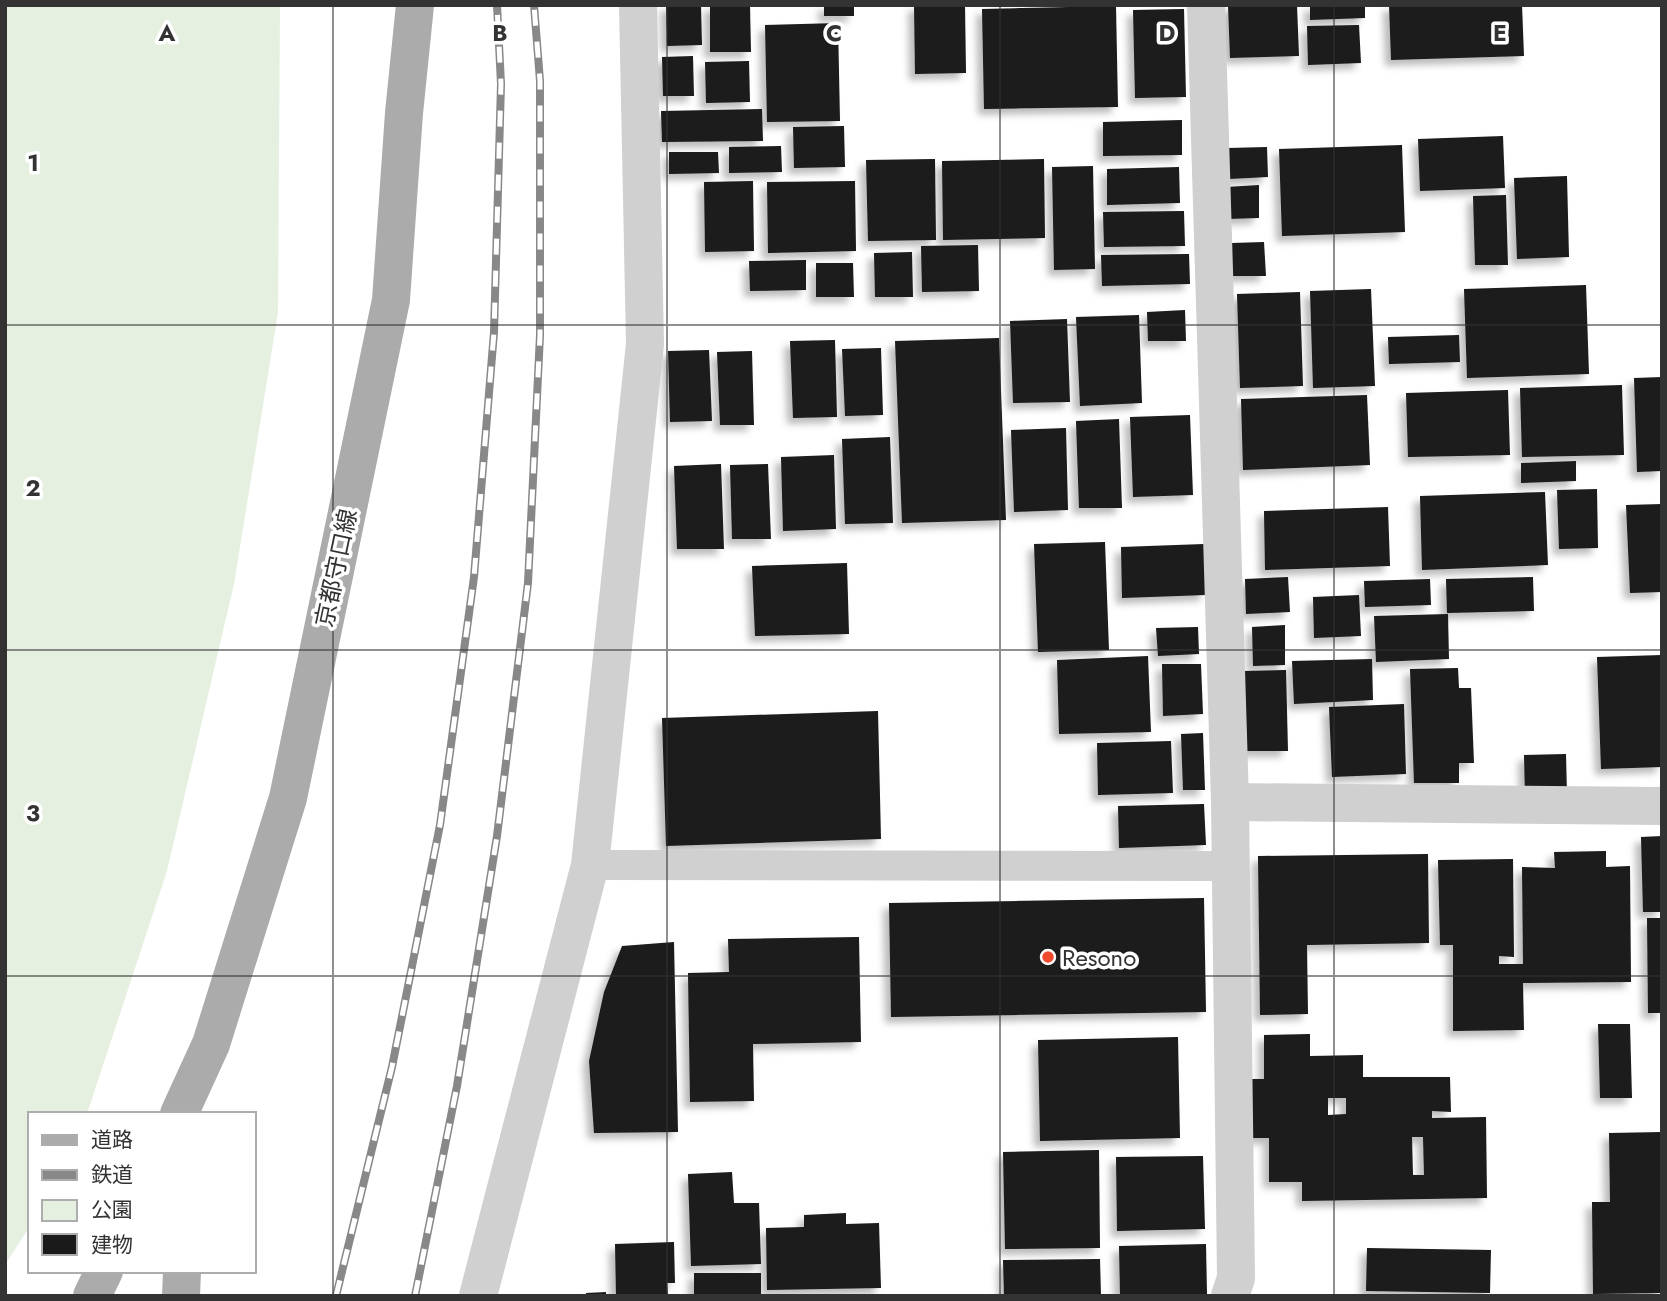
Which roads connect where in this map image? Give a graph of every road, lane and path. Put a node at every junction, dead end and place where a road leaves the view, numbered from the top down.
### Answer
1 (415, 5) edge
2 (638, 5) edge
3 (1206, 5) edge
4 (1230, 802) junction
5 (1662, 806) edge
6 (590, 865) junction
7 (1231, 866) junction
8 (211, 1044) junction
9 (180, 1112) edge
10 (195, 1112) edge
11 (103, 1273) edge
12 (181, 1273) edge
13 (92, 1296) edge
14 (181, 1296) edge
15 (478, 1296) edge
16 (1230, 1296) edge

1 - 8 main road, 京都守口線
2 - 6 street
3 - 4 street
4 - 5 street
4 - 7 street
6 - 7 lane
6 - 15 street
7 - 16 street
8 - 9 main road, 京都守口線
8 - 10 main road
11 - 13 main road
12 - 14 main road

